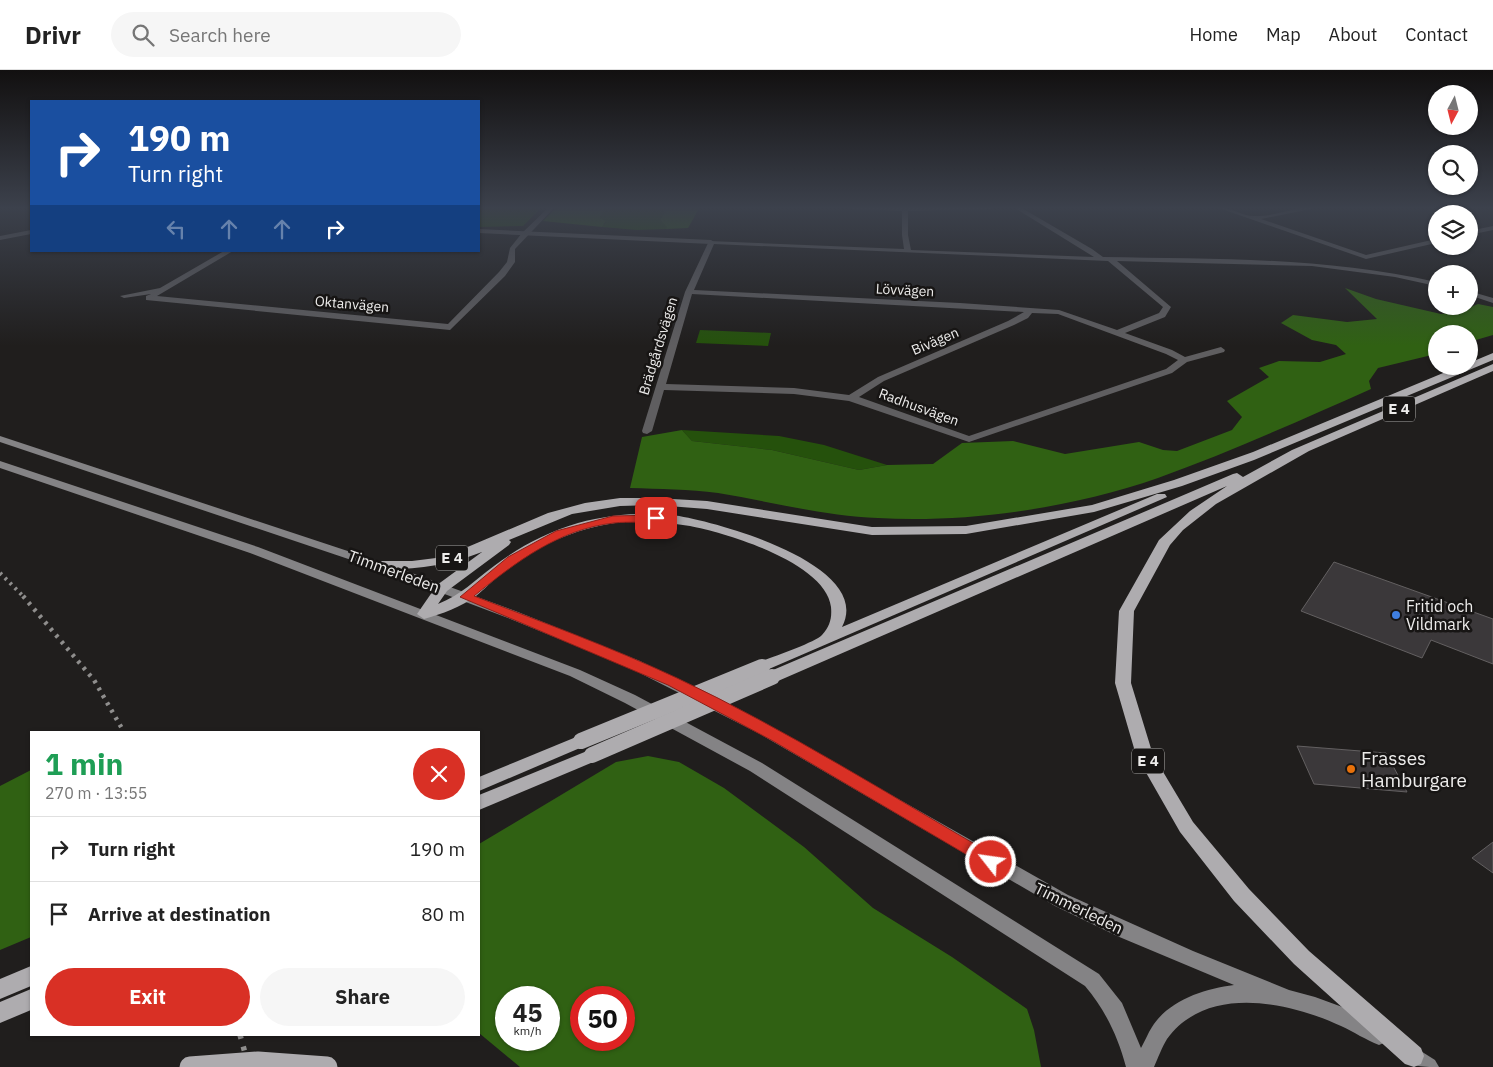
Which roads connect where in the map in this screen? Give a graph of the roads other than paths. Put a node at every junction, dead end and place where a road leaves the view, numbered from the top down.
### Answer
1 (226, 254) edge
2 (512, 254) edge
3 (706, 254) edge
4 (969, 254) edge
5 (1094, 254) edge
6 (1356, 254) edge
7 (1381, 254) edge
8 (1366, 257) junction
9 (1101, 259) junction
10 (1110, 259) junction
11 (1367, 270) junction
12 (1428, 282) edge
13 (166, 289) junction
14 (689, 292) junction
15 (124, 296) dead end
16 (1478, 296) edge
17 (1493, 301) edge
18 (1030, 310) junction
19 (1117, 333) junction
20 (1221, 350) dead end
21 (1493, 356) edge
22 (1184, 360) junction
23 (1493, 367) edge
24 (660, 386) junction
25 (851, 398) junction
26 (646, 431) dead end
27 (0, 439) edge
28 (1304, 449) junction
29 (1257, 454) junction
30 (0, 464) edge
31 (524, 530) junction
32 (376, 565) junction
33 (442, 588) junction
34 (466, 597) junction
35 (424, 614) junction
36 (825, 640) junction
37 (767, 672) junction
38 (587, 748) junction
39 (480, 784) edge
40 (480, 802) edge
41 (30, 976) edge
42 (0, 989) edge
43 (1282, 996) junction
44 (30, 999) edge
45 (0, 1013) edge
46 (1421, 1062) edge
47 (190, 1067) edge
48 (327, 1067) edge
49 (1137, 1067) edge
50 (1143, 1067) edge

1 - 13 street, Oktanvägen
2 - 13 street, Oktanvägen
3 - 14 street, Brädgårdsvägen
4 - 9 street
5 - 9 street
6 - 8 street
7 - 8 street
8 - 11 street
9 - 10 street
10 - 11 street
10 - 19 street
11 - 12 street
13 - 15 street, Oktanvägen
14 - 18 street, Lövvägen
14 - 24 street, Brädgårdsvägen
16 - 17 street
18 - 19 street, Lövvägen
18 - 25 street, Bivägen
19 - 22 street
20 - 22 street, Radhusvägen
21 - 29 highway, E 4
22 - 25 street, Radhusvägen
23 - 28 highway, E 4
24 - 25 street, Radhusvägen
24 - 26 street, Brädgårdsvägen
27 - 32 main road, Timmerleden
28 - 37 highway, E 4
28 - 46 highway, E 4
29 - 31 highway, E 4
29 - 36 highway, E 4
30 - 35 main road, Timmerleden
31 - 32 highway, E 4
31 - 33 highway, E 4
32 - 33 main road, Timmerleden
33 - 34 main road, Timmerleden
33 - 35 highway, E 4
34 - 35 highway, E 4
34 - 36 highway, E 4
34 - 43 main road, Timmerleden
35 - 49 main road, Timmerleden
36 - 37 highway, E 4
37 - 38 highway, E 4, bridge
38 - 39 highway, E 4
38 - 40 highway, E 4
41 - 42 highway
43 - 46 main road
43 - 50 main road
44 - 45 highway
47 - 48 highway, bridge

